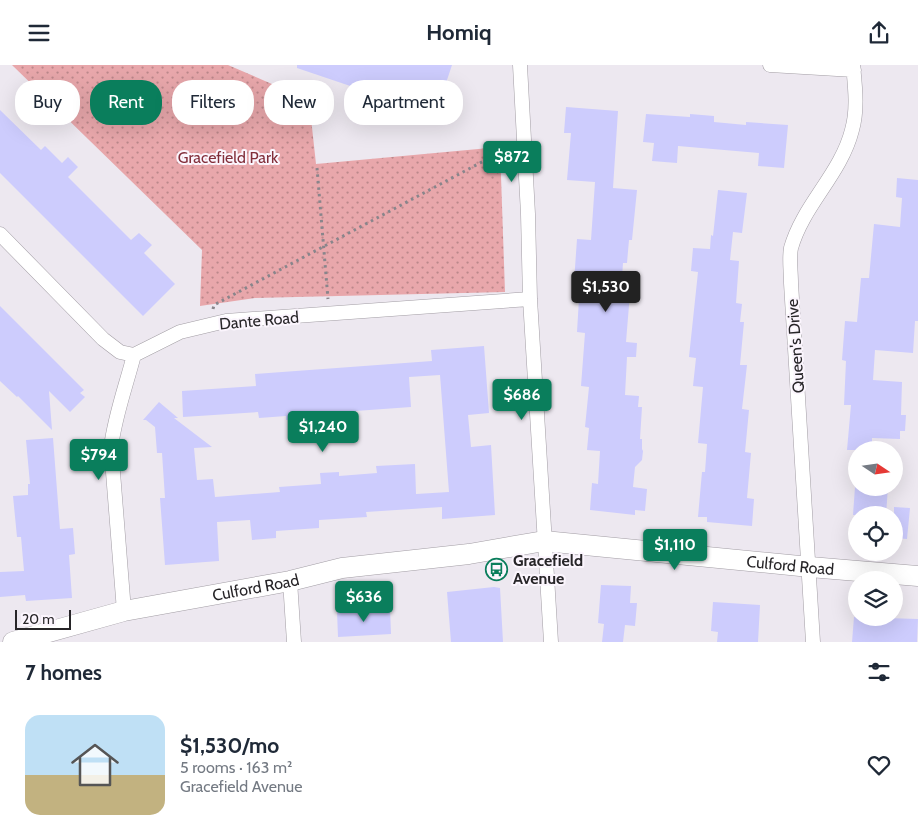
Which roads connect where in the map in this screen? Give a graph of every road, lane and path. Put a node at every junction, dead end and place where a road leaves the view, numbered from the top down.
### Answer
1 (520, 65) edge
2 (770, 65) edge
3 (853, 68) edge
4 (522, 129) junction
5 (318, 168) dead end
6 (0, 234) edge
7 (323, 247) junction
8 (530, 299) junction
9 (329, 313) junction
10 (207, 325) junction
11 (134, 355) junction
12 (544, 541) junction
13 (810, 567) junction
14 (918, 576) edge
15 (290, 581) junction
16 (124, 611) junction
17 (13, 642) edge
18 (294, 642) edge
19 (551, 642) edge
20 (813, 642) edge

1 - 4 street
2 - 3 street
3 - 13 street, Queen's Drive
4 - 7 path
4 - 8 street
5 - 7 path
6 - 11 street
7 - 9 path
7 - 10 path
8 - 9 street, Dante Road
8 - 12 street
9 - 10 street, Dante Road
10 - 11 street, Dante Road
11 - 16 street
12 - 13 street, Culford Road
12 - 15 street, Culford Road
12 - 19 street
13 - 14 street, Culford Road
13 - 20 street, Queen's Drive
15 - 16 street, Culford Road
15 - 18 street
16 - 17 street, Culford Road

